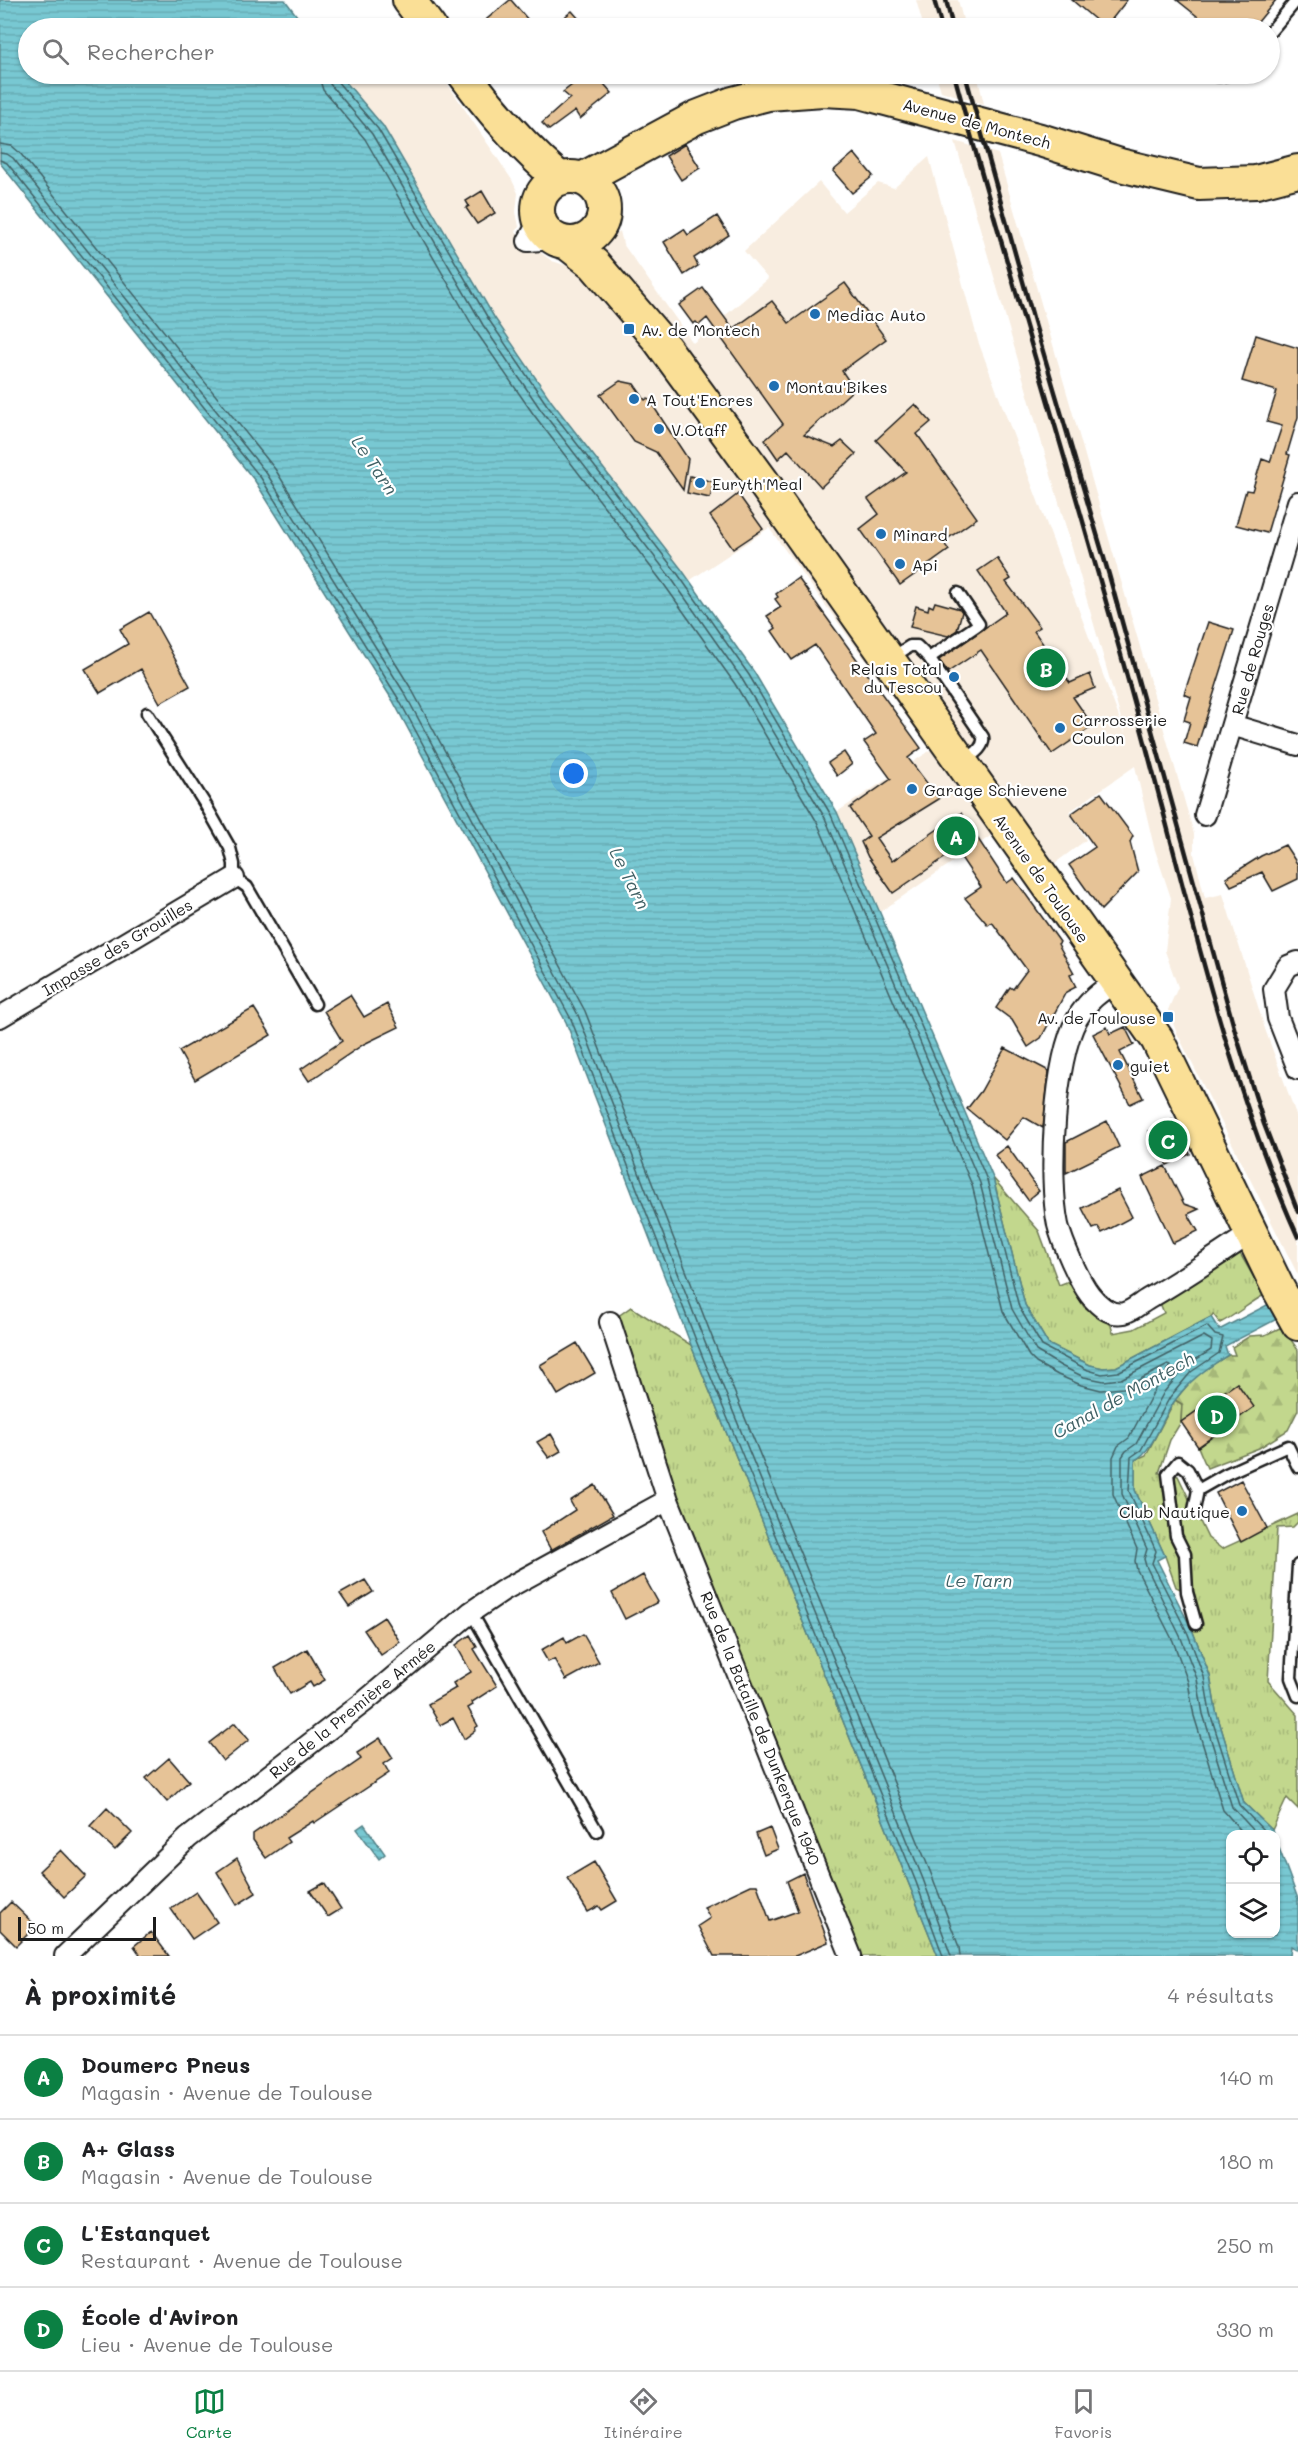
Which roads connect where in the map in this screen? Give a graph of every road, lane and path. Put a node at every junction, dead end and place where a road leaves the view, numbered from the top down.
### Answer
1 (409, 0) edge
2 (1297, 0) edge
3 (422, 18) edge
4 (1280, 19) edge
5 (471, 84) edge
6 (489, 108) junction
7 (659, 136) junction
8 (1298, 171) edge
9 (571, 179) junction
10 (602, 216) junction
11 (550, 227) junction
12 (659, 340) junction
13 (1298, 502) edge
14 (957, 593) dead end
15 (929, 658) junction
16 (888, 660) junction
17 (147, 713) dead end
18 (1232, 725) junction
19 (1298, 745) edge
20 (961, 763) junction
21 (1205, 814) dead end
22 (234, 878) junction
23 (1298, 962) edge
24 (1116, 981) junction
25 (315, 1004) dead end
26 (0, 1017) edge
27 (1298, 1069) edge
28 (1251, 1233) junction
29 (610, 1322) dead end
30 (1297, 1322) edge
31 (1298, 1467) edge
32 (1198, 1490) junction
33 (668, 1500) junction
34 (1194, 1510) dead end
35 (1298, 1565) edge
36 (471, 1612) junction
37 (1196, 1624) dead end
38 (1298, 1696) edge
39 (597, 1831) dead end
40 (65, 1956) edge
41 (851, 1956) edge

1 - 3 main road
2 - 4 lane
5 - 6 main road, Avenue de Toulouse
6 - 9 main road, Avenue de Toulouse
6 - 11 main road, Avenue de Toulouse
7 - 8 main road, Avenue de Montech
7 - 9 main road, Avenue de Montech
7 - 10 main road, Avenue de Montech
9 - 10 main road
9 - 11 main road
10 - 11 main road
10 - 12 main road, Avenue de Toulouse
11 - 12 main road, Avenue de Toulouse
12 - 16 main road, Avenue de Toulouse
13 - 18 street, Rue de Rouges
14 - 15 lane
15 - 16 lane
15 - 20 lane
16 - 20 main road, Avenue de Toulouse
17 - 22 lane
18 - 19 street
18 - 21 street, Rue de Rouges
20 - 24 main road, Avenue de Toulouse
22 - 25 lane
22 - 26 street, Impasse des Grouilles
23 - 27 street
24 - 28 main road, Avenue de Toulouse
24 - 28 street
28 - 30 main road, Avenue de Toulouse
29 - 33 street, Rue de la Bataille de Dunkerque 1940
31 - 32 lane
32 - 34 lane
32 - 37 lane
33 - 36 street, Rue de la Première Armée
33 - 41 street, Rue de la Bataille de Dunkerque 1940
35 - 38 lane
36 - 39 lane
36 - 40 street, Rue de la Première Armée

